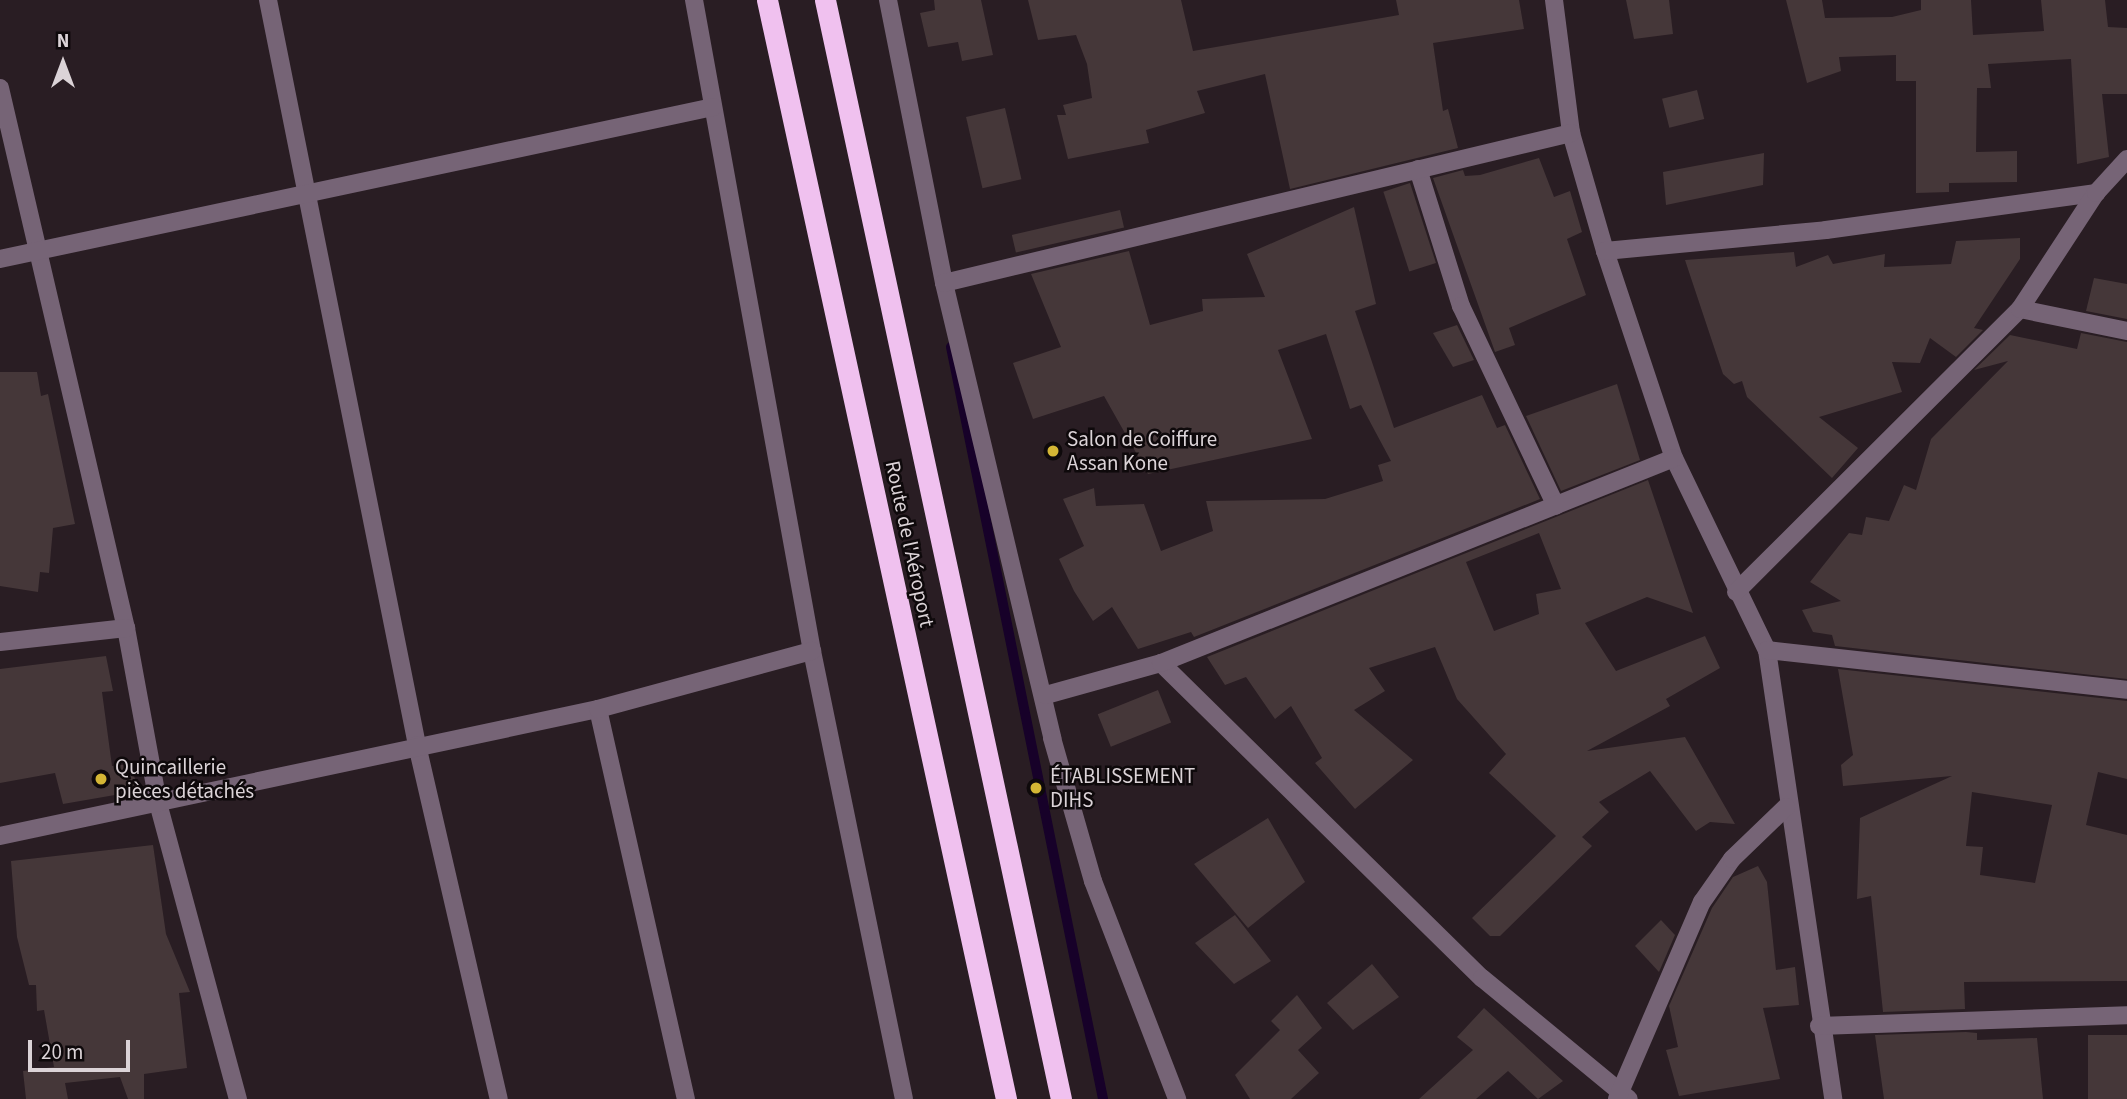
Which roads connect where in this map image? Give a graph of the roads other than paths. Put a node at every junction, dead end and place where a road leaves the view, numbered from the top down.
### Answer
1 (268, 0) edge
2 (694, 0) edge
3 (766, 0) edge
4 (825, 0) edge
5 (888, 0) edge
6 (1554, 0) edge
7 (0, 88) edge
8 (713, 107) junction
9 (1571, 133) junction
10 (2127, 159) edge
11 (1419, 169) junction
12 (2096, 193) junction
13 (307, 195) junction
14 (40, 245) junction
15 (1605, 251) junction
16 (0, 259) edge
17 (944, 283) junction
18 (2020, 309) junction
19 (2127, 331) edge
20 (1674, 458) junction
21 (1556, 506) junction
22 (1736, 592) junction
23 (125, 628) junction
24 (0, 642) edge
25 (1767, 650) junction
26 (812, 651) junction
27 (1161, 663) junction
28 (2127, 690) edge
29 (1046, 695) junction
30 (598, 709) junction
31 (417, 745) junction
32 (158, 803) junction
33 (1786, 807) junction
34 (0, 836) edge
35 (2127, 1015) edge
36 (1819, 1026) junction
37 (1623, 1097) edge
38 (239, 1099) edge
39 (499, 1099) edge
40 (685, 1099) edge
41 (904, 1099) edge
42 (1006, 1099) edge
43 (1061, 1099) edge
44 (1177, 1099) edge
45 (1833, 1099) edge

1 - 13 street
2 - 8 street
3 - 42 highway, Route de l'Aéroport
4 - 43 highway, Route de l'Aéroport
5 - 17 street
6 - 9 street
7 - 14 street
8 - 13 street
8 - 26 street
9 - 11 street
9 - 15 street
10 - 12 street
11 - 17 street
11 - 21 street
12 - 15 street
12 - 18 street
13 - 14 street
13 - 31 street
14 - 16 street
14 - 23 street
15 - 20 street
17 - 29 street
18 - 19 street
18 - 22 street
20 - 21 street
20 - 22 street
21 - 27 street
22 - 25 street
23 - 24 street
23 - 32 street
25 - 28 street
25 - 33 street
26 - 30 street
26 - 41 street
27 - 29 street
27 - 37 street
29 - 44 street
30 - 31 street
30 - 40 street
31 - 32 street
31 - 39 street
32 - 34 street
32 - 38 street
33 - 36 street
33 - 37 street
35 - 36 street
36 - 45 street

